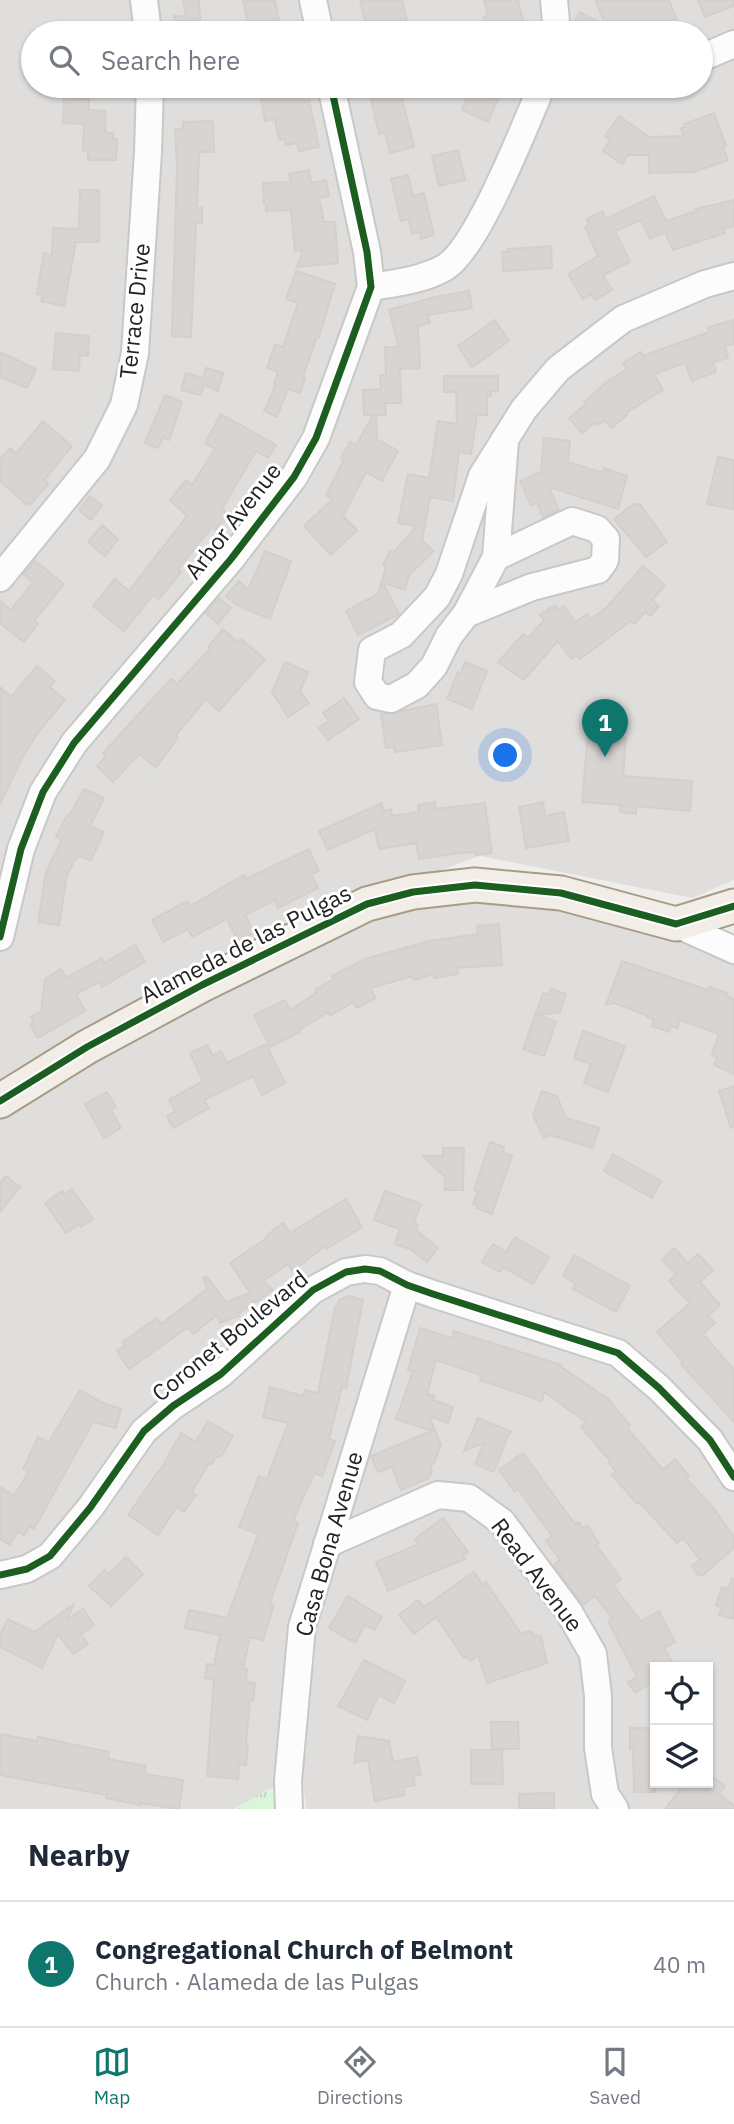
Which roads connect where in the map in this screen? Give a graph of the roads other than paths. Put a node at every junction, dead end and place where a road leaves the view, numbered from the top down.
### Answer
1 (144, 0) edge
2 (313, 0) edge
3 (554, 0) edge
4 (147, 21) edge
5 (317, 21) edge
6 (556, 21) edge
7 (734, 44) edge
8 (713, 53) edge
9 (150, 98) edge
10 (334, 98) edge
11 (537, 98) edge
12 (734, 276) edge
13 (372, 287) junction
14 (505, 440) junction
15 (496, 557) junction
16 (0, 578) edge
17 (466, 614) junction
18 (734, 906) edge
19 (676, 924) junction
20 (0, 937) edge
21 (734, 950) edge
22 (0, 1101) edge
23 (407, 1285) junction
24 (734, 1477) edge
25 (327, 1544) junction
26 (0, 1575) edge
27 (289, 1809) edge
28 (615, 1809) edge

1 - 4 street
2 - 5 street
3 - 6 street
7 - 8 street
9 - 16 street, Terrace Drive
10 - 13 street
11 - 13 street
12 - 14 street
13 - 20 street, Arbor Avenue
14 - 15 street
14 - 17 street
15 - 17 street
15 - 17 street
18 - 19 main road
19 - 21 street
19 - 22 main road, Alameda de las Pulgas
23 - 24 street, Coronet Boulevard
23 - 25 street, Casa Bona Avenue
23 - 26 street, Coronet Boulevard
25 - 27 street, Casa Bona Avenue
25 - 28 street, Read Avenue

